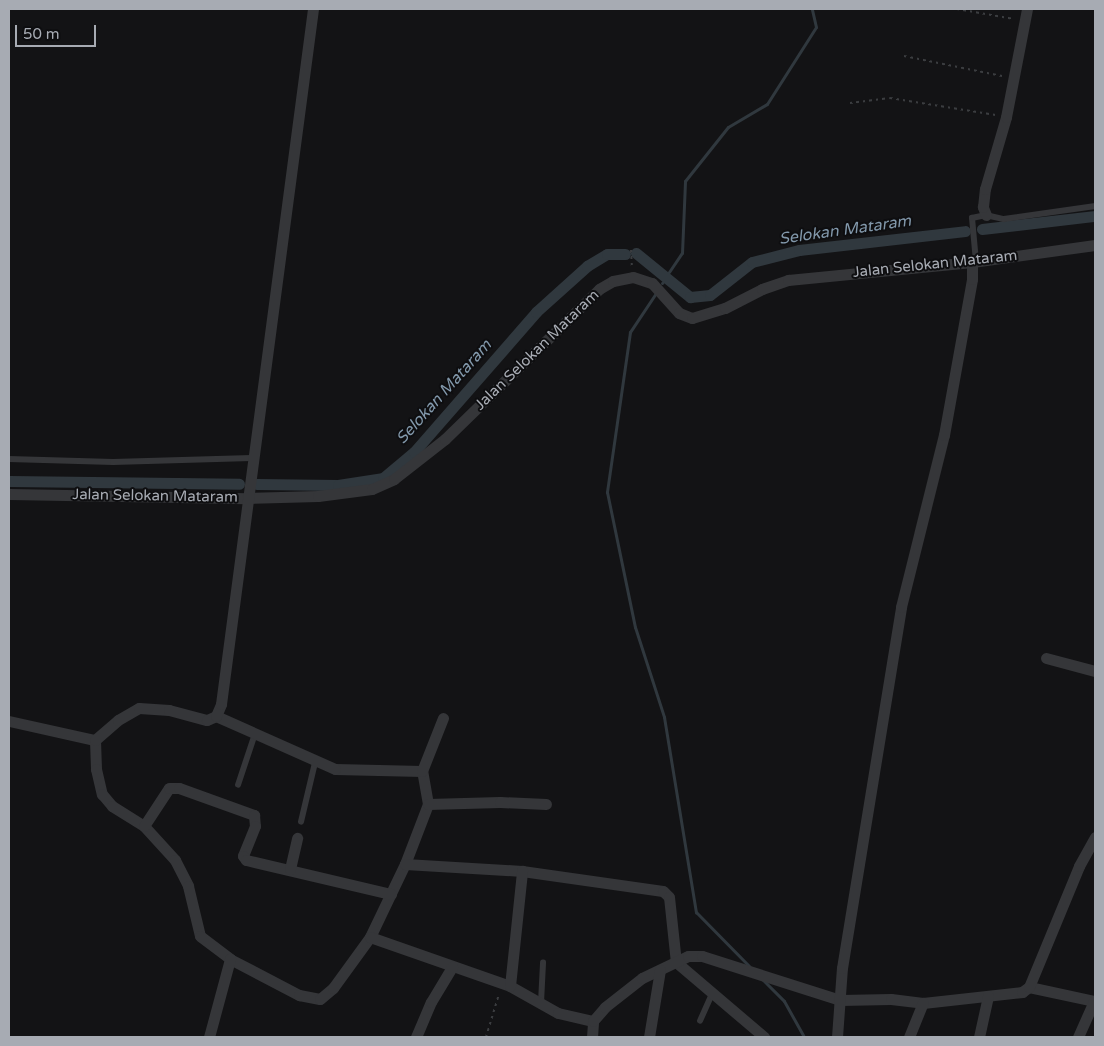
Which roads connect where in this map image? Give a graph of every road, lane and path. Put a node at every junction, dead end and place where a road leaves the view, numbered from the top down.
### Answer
1 (313, 9) edge
2 (958, 9) edge
3 (1027, 9) edge
4 (1025, 21) junction
5 (904, 56) dead end
6 (1013, 78) junction
7 (850, 103) dead end
8 (1006, 117) junction
9 (1095, 206) edge
10 (986, 215) junction
11 (1095, 245) edge
12 (631, 250) dead end
13 (974, 262) junction
14 (632, 271) dead end
15 (9, 459) edge
16 (251, 459) junction
17 (248, 492) junction
18 (9, 494) edge
19 (1046, 658) dead end
20 (1095, 670) edge
21 (216, 716) junction
22 (443, 718) dead end
23 (9, 722) edge
24 (255, 734) junction
25 (95, 740) junction
26 (316, 763) junction
27 (422, 771) junction
28 (238, 785) dead end
29 (428, 804) junction
30 (546, 804) dead end
31 (301, 822) dead end
32 (144, 826) junction
33 (1095, 837) edge
34 (297, 838) dead end
35 (405, 864) junction
36 (290, 869) junction
37 (522, 871) junction
38 (391, 894) junction
39 (370, 937) junction
40 (230, 959) junction
41 (676, 962) junction
42 (543, 963) dead end
43 (452, 966) junction
44 (660, 970) junction
45 (506, 984) junction
46 (1028, 986) junction
47 (712, 992) junction
48 (988, 996) junction
49 (840, 1000) junction
50 (1094, 1001) edge
51 (541, 1003) junction
52 (923, 1003) junction
53 (593, 1021) junction
54 (700, 1021) dead end
55 (209, 1037) edge
56 (416, 1037) edge
57 (486, 1037) edge
58 (592, 1037) edge
59 (649, 1037) edge
60 (764, 1037) edge
61 (837, 1037) edge
62 (909, 1037) edge
63 (979, 1037) edge
64 (1078, 1037) edge

1 - 16 street
2 - 4 path
3 - 4 street
4 - 6 street
5 - 6 path
6 - 8 street
7 - 8 path
8 - 10 street
9 - 10 lane
10 - 13 lane
11 - 13 street, Jalan Selokan Mataram
12 - 14 path
13 - 17 street, Jalan Selokan Mataram
13 - 49 street
15 - 16 lane
16 - 17 street
17 - 18 street, Jalan Selokan Mataram
17 - 21 street
19 - 20 street
21 - 24 street
21 - 25 street
22 - 27 street
23 - 25 street
24 - 26 street
24 - 28 lane
25 - 32 street
26 - 27 street
26 - 31 lane
27 - 29 street
29 - 30 street
29 - 35 street
32 - 36 street
32 - 40 street
33 - 46 street
34 - 36 street
35 - 37 street
35 - 38 street
36 - 38 street
37 - 41 street
37 - 45 street
38 - 39 street
39 - 40 street
39 - 43 street
40 - 55 street
41 - 44 street
41 - 47 street
41 - 49 street
42 - 51 lane
43 - 45 street
43 - 56 street
44 - 53 street
44 - 59 street
45 - 51 street
45 - 57 path
46 - 48 street
46 - 50 street
47 - 54 lane
47 - 60 street
48 - 52 street
48 - 63 street
49 - 52 street
49 - 61 street
50 - 64 street
51 - 53 street
52 - 62 street
53 - 58 street

